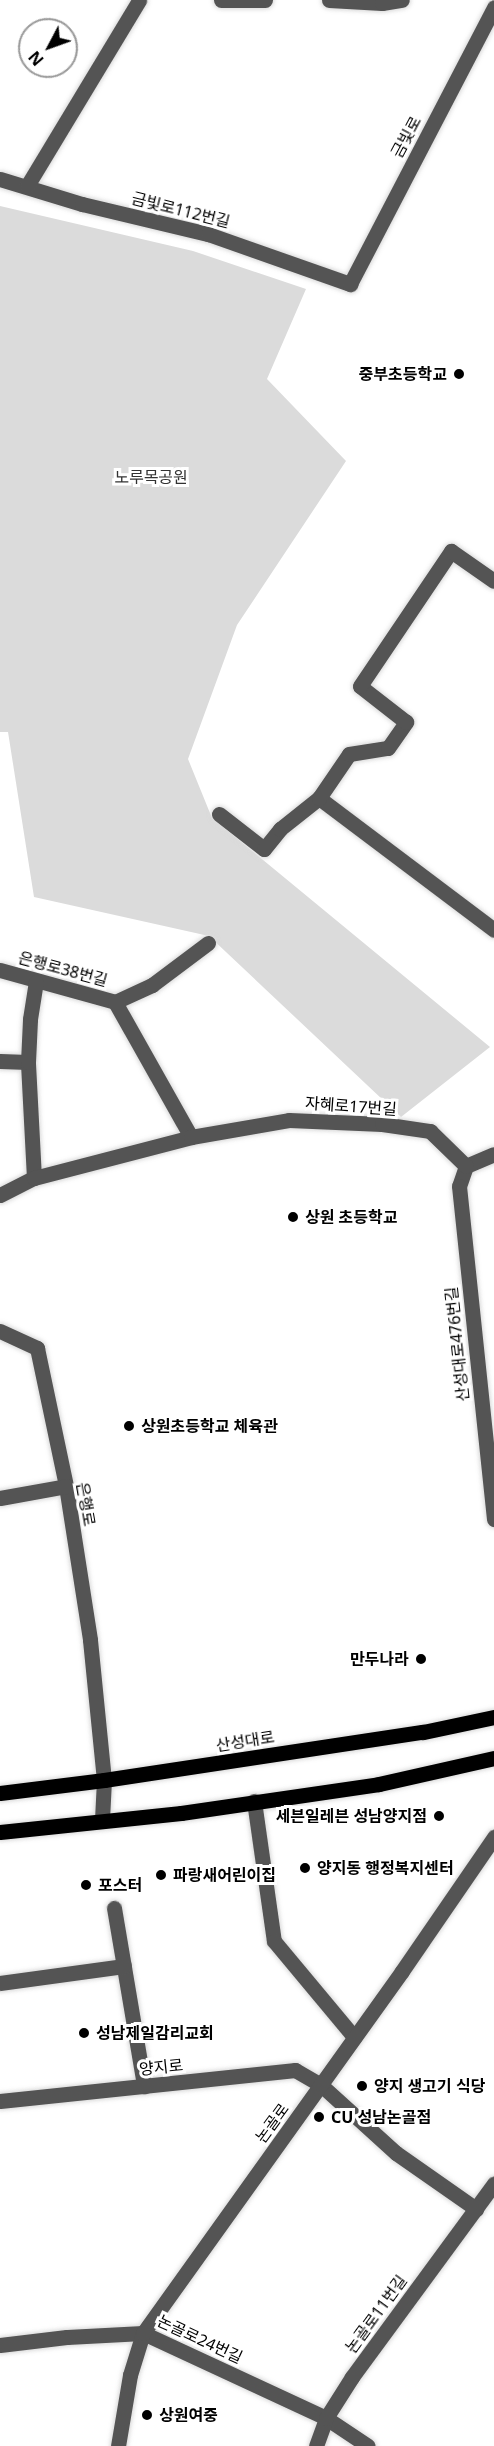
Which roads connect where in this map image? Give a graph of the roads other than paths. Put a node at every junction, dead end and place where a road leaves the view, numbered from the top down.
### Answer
1 (139, 0) edge
2 (221, 0) edge
3 (265, 0) edge
4 (329, 0) edge
5 (402, 0) edge
6 (494, 7) edge
7 (0, 179) edge
8 (27, 186) junction
9 (350, 284) joint
10 (494, 581) edge
11 (319, 798) junction
12 (219, 814) dead end
13 (494, 930) edge
14 (208, 943) dead end
15 (0, 970) edge
16 (36, 982) junction
17 (115, 1002) junction
18 (0, 1061) edge
19 (28, 1062) junction
20 (190, 1137) junction
21 (494, 1154) edge
22 (466, 1166) junction
23 (34, 1178) junction
24 (0, 1195) edge
25 (0, 1331) edge
26 (488, 1400) edge
27 (66, 1486) junction
28 (0, 1498) edge
29 (494, 1518) edge
30 (494, 1716) edge
31 (494, 1758) edge
32 (104, 1780) junction
33 (0, 1793) edge
34 (254, 1802) junction
35 (102, 1820) junction
36 (0, 1832) edge
37 (494, 1837) edge
38 (114, 1908) dead end
39 (124, 1966) junction
40 (0, 1983) edge
41 (354, 2037) junction
42 (321, 2085) junction
43 (144, 2086) junction
44 (0, 2101) edge
45 (494, 2184) edge
46 (476, 2209) junction
47 (144, 2333) junction
48 (0, 2345) edge
49 (326, 2418) junction
50 (118, 2446) edge
51 (316, 2446) edge
52 (368, 2446) edge

1 - 8 street
2 - 3 street
4 - 5 street
6 - 9 street, 금빛로
7 - 8 street, 금빛로112번길
8 - 9 street, 금빛로112번길
10 - 11 street
11 - 12 street
11 - 13 street
14 - 17 street, 은행로38번길
15 - 16 street, 은행로38번길
16 - 17 street, 은행로38번길
16 - 19 street
17 - 20 street
18 - 19 street
19 - 23 street
20 - 22 street, 자혜로17번길
20 - 23 street, 자혜로17번길
21 - 22 street
22 - 26 street, 산성대로476번길
23 - 24 street, 자혜로17번길
25 - 27 street, 은행로
26 - 29 street, 산성대로476번길
27 - 28 street
27 - 32 street, 은행로
30 - 32 main road, 산성대로
31 - 34 main road
32 - 33 main road, 산성대로
32 - 35 street, 은행로
34 - 35 main road
34 - 41 street
35 - 36 main road
37 - 41 street, 논골로
38 - 39 street
39 - 40 street
39 - 43 street
41 - 42 street, 논골로
42 - 43 street, 양지로
42 - 46 street
42 - 47 street, 논골로
43 - 44 street, 양지로
45 - 46 street, 논골로11번길
46 - 49 street, 논골로11번길
47 - 48 street, 논골로24번길
47 - 49 street, 논골로24번길
47 - 50 street, 논골로
49 - 51 street, 논골로11번길
49 - 52 street, 논골로24번길

